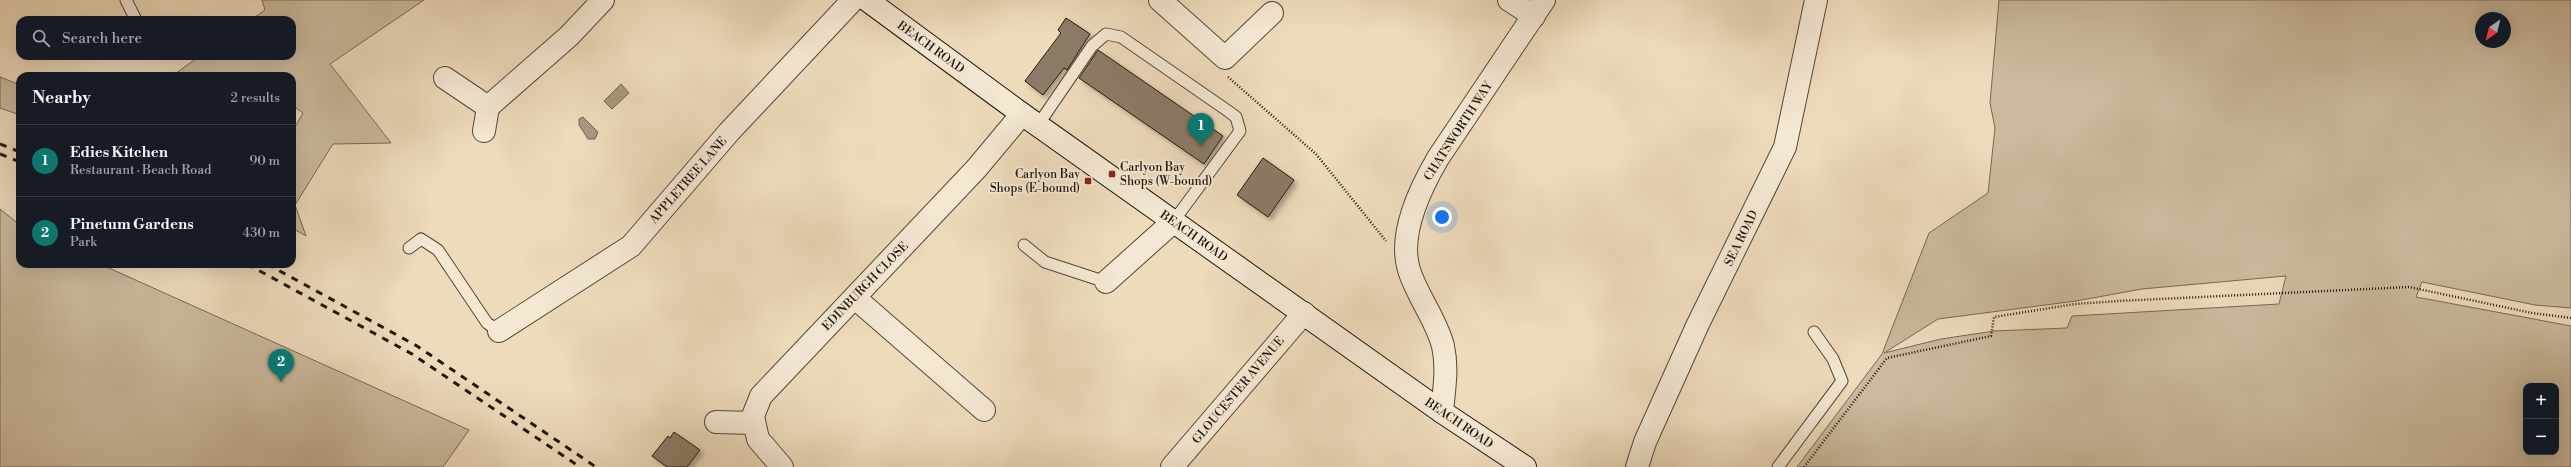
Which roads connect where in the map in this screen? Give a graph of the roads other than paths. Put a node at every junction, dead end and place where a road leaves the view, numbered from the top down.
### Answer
1 (126, 0) edge
2 (603, 0) edge
3 (853, 0) edge
4 (867, 0) edge
5 (1160, 0) edge
6 (1509, 0) edge
7 (1816, 0) edge
8 (1539, 8) edge
9 (1272, 13) dead end
10 (134, 16) edge
11 (445, 78) dead end
12 (488, 107) junction
13 (1030, 119) junction
14 (484, 131) dead end
15 (1174, 222) junction
16 (1024, 245) dead end
17 (409, 248) dead end
18 (1106, 282) joint
19 (854, 298) junction
20 (1304, 313) junction
21 (499, 331) joint
22 (1814, 332) dead end
23 (984, 410) dead end
24 (1442, 412) junction
25 (716, 422) dead end
26 (754, 423) junction
27 (782, 467) edge
28 (1172, 467) edge
29 (1525, 467) edge
30 (1637, 467) edge
31 (1778, 467) edge

1 - 10 lane
2 - 12 street
3 - 21 street, APPLETREE LANE
4 - 13 street, BEACH ROAD
5 - 9 street
6 - 8 street
7 - 30 street, SEA ROAD
8 - 24 street, CHATSWORTH WAY
11 - 12 street
12 - 14 street
13 - 15 street, BEACH ROAD
13 - 15 lane
13 - 19 street, EDINBURGH CLOSE
15 - 18 street
15 - 20 street, BEACH ROAD
16 - 18 lane
17 - 21 lane
19 - 23 street
19 - 26 street, EDINBURGH CLOSE
20 - 24 street, BEACH ROAD
20 - 28 street, GLOUCESTER AVENUE
22 - 31 lane
24 - 29 street, BEACH ROAD
25 - 26 street
26 - 27 street, EDINBURGH CLOSE

